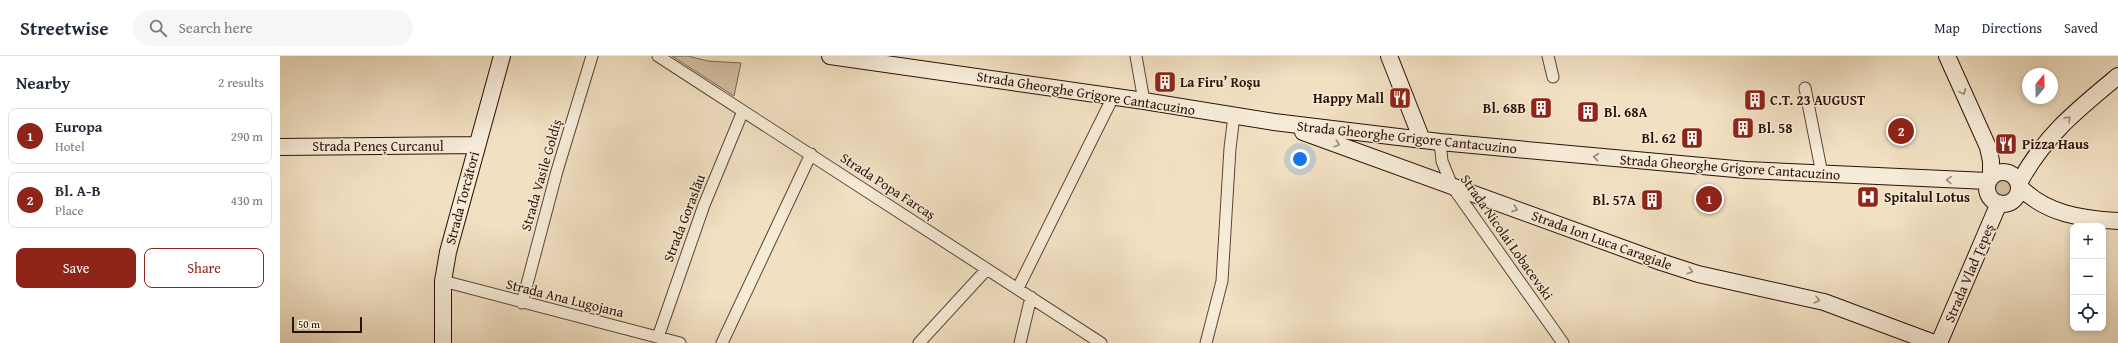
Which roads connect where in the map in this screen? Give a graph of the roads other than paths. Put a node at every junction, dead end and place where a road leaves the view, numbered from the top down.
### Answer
1 (502, 56) edge
2 (592, 56) edge
3 (658, 56) edge
4 (838, 56) edge
5 (1136, 56) edge
6 (1389, 56) edge
7 (1548, 56) edge
8 (1947, 56) edge
9 (2118, 76) edge
10 (1554, 77) dead end
11 (1805, 88) dead end
12 (1113, 97) junction
13 (1144, 101) junction
14 (744, 111) junction
15 (1234, 116) junction
16 (1274, 122) junction
17 (1422, 140) junction
18 (1440, 142) junction
19 (477, 145) junction
20 (280, 147) edge
21 (811, 154) junction
22 (2030, 163) junction
23 (1822, 174) junction
24 (1990, 179) junction
25 (2020, 185) junction
26 (1452, 186) junction
27 (1999, 203) junction
28 (2039, 203) junction
29 (2118, 221) edge
30 (987, 268) junction
31 (443, 281) junction
32 (1018, 288) junction
33 (1031, 297) junction
34 (522, 303) junction
35 (658, 337) junction
36 (444, 343) edge
37 (680, 343) edge
38 (722, 343) edge
39 (919, 343) edge
40 (1020, 343) edge
41 (1101, 343) edge
42 (1206, 343) edge
43 (1560, 343) edge
44 (1934, 343) edge
45 (1939, 343) edge

1 - 19 main road, Strada Torcători
2 - 34 street, Strada Vasile Goldiș
3 - 14 street, Strada Popa Farcaș
4 - 12 main road, Strada Gheorghe Grigore Cantacuzino
5 - 13 street
6 - 17 main road
7 - 10 street
8 -> 24 main road
22 -> 9 main road
11 - 23 street
12 - 13 main road, Strada Gheorghe Grigore Cantacuzino
12 - 32 street
13 - 15 main road, Strada Gheorghe Grigore Cantacuzino
14 - 21 street, Strada Popa Farcaș
14 - 35 street, Strada Goraslău
15 - 16 main road, Strada Gheorghe Grigore Cantacuzino
15 - 42 street
16 - 17 main road, Strada Gheorghe Grigore Cantacuzino
16 -> 26 main road, Strada Ion Luca Caragiale
17 - 18 main road, Strada Gheorghe Grigore Cantacuzino
23 -> 18 main road, Strada Gheorghe Grigore Cantacuzino
18 - 26 street, Strada Nicolai Lobacevski
19 - 20 main road, Strada Peneș Curcanul
19 - 31 main road, Strada Torcători
21 - 30 street, Strada Popa Farcaș
21 - 38 street
22 - 25 main road
22 - 28 main road
24 -> 23 main road, Strada Gheorghe Grigore Cantacuzino
24 - 25 main road, Strada Gheorghe Grigore Cantacuzino
24 - 27 main road
25 - 27 main road
25 - 28 main road, Strada Gheorghe Grigore Cantacuzino
26 - 43 street, Strada Nicolai Lobacevski
26 -> 44 main road, Strada Ion Luca Caragiale
27 - 45 main road, Strada Vlad Țepeș
28 - 29 main road, Strada Gheorghe Grigore Cantacuzino
30 - 32 street, Strada Popa Farcaș
30 - 39 street
31 - 34 street, Strada Ana Lugojana
31 - 36 main road, Strada Torcători
32 - 33 street, Strada Popa Farcaș
33 - 40 street
33 - 41 street, Strada Popa Farcaș
34 - 35 street, Strada Ana Lugojana
35 - 37 street, Strada Ana Lugojana

